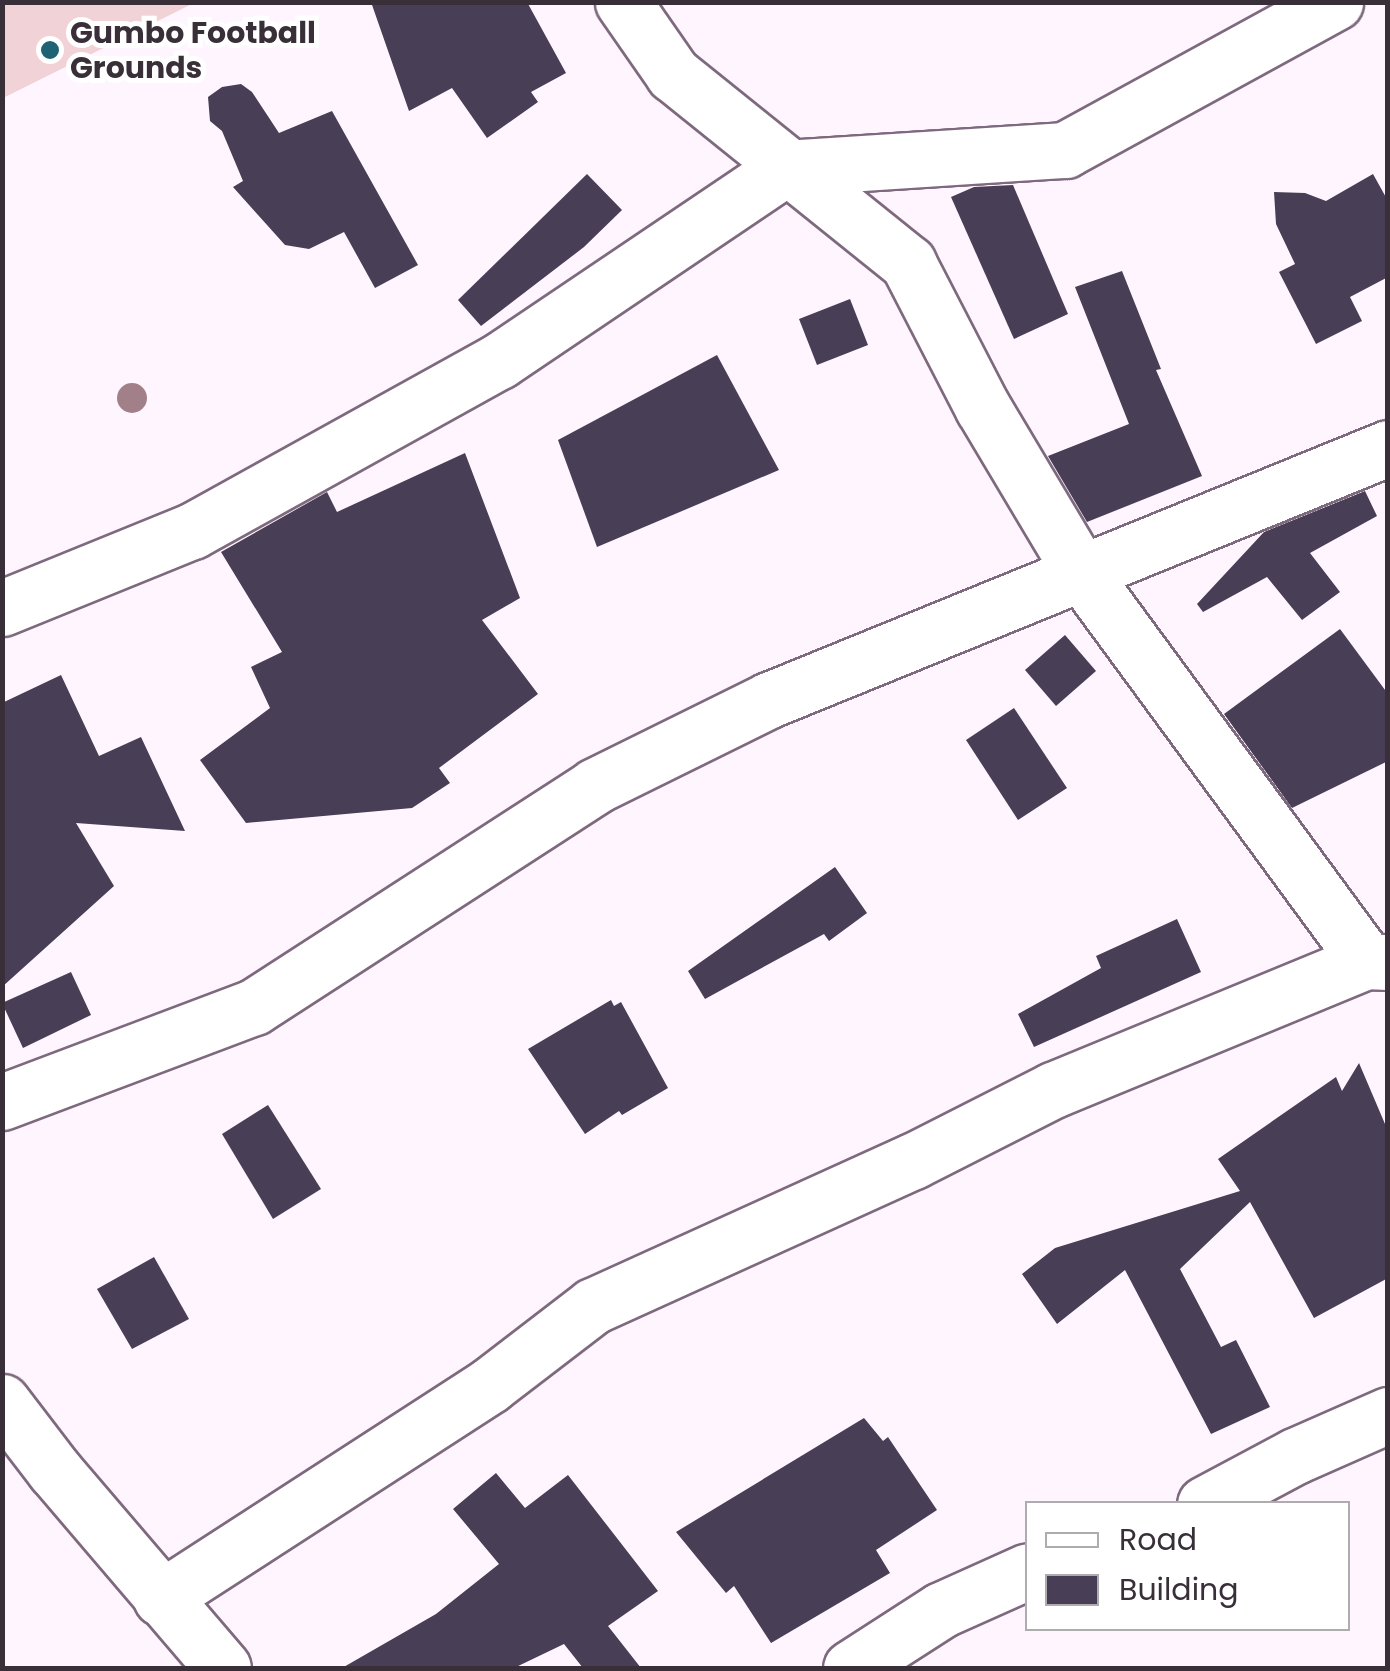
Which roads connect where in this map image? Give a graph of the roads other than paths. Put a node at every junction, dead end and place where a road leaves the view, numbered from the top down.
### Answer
1 (623, 2) edge
2 (1335, 2) edge
3 (784, 168) junction
4 (1388, 448) edge
5 (1080, 571) junction
6 (2, 608) edge
7 (1377, 962) edge
8 (2, 1102) edge
9 (2, 1402) edge
10 (1388, 1415) edge
11 (1211, 1501) edge
12 (1025, 1572) edge
13 (161, 1598) junction
14 (224, 1668) edge
15 (851, 1668) edge

1 - 3 street
2 - 3 street
3 - 5 street
3 - 6 street
4 - 5 street
5 - 7 street
5 - 8 street
7 - 13 street
9 - 13 street
10 - 11 street
12 - 15 street
13 - 14 street

